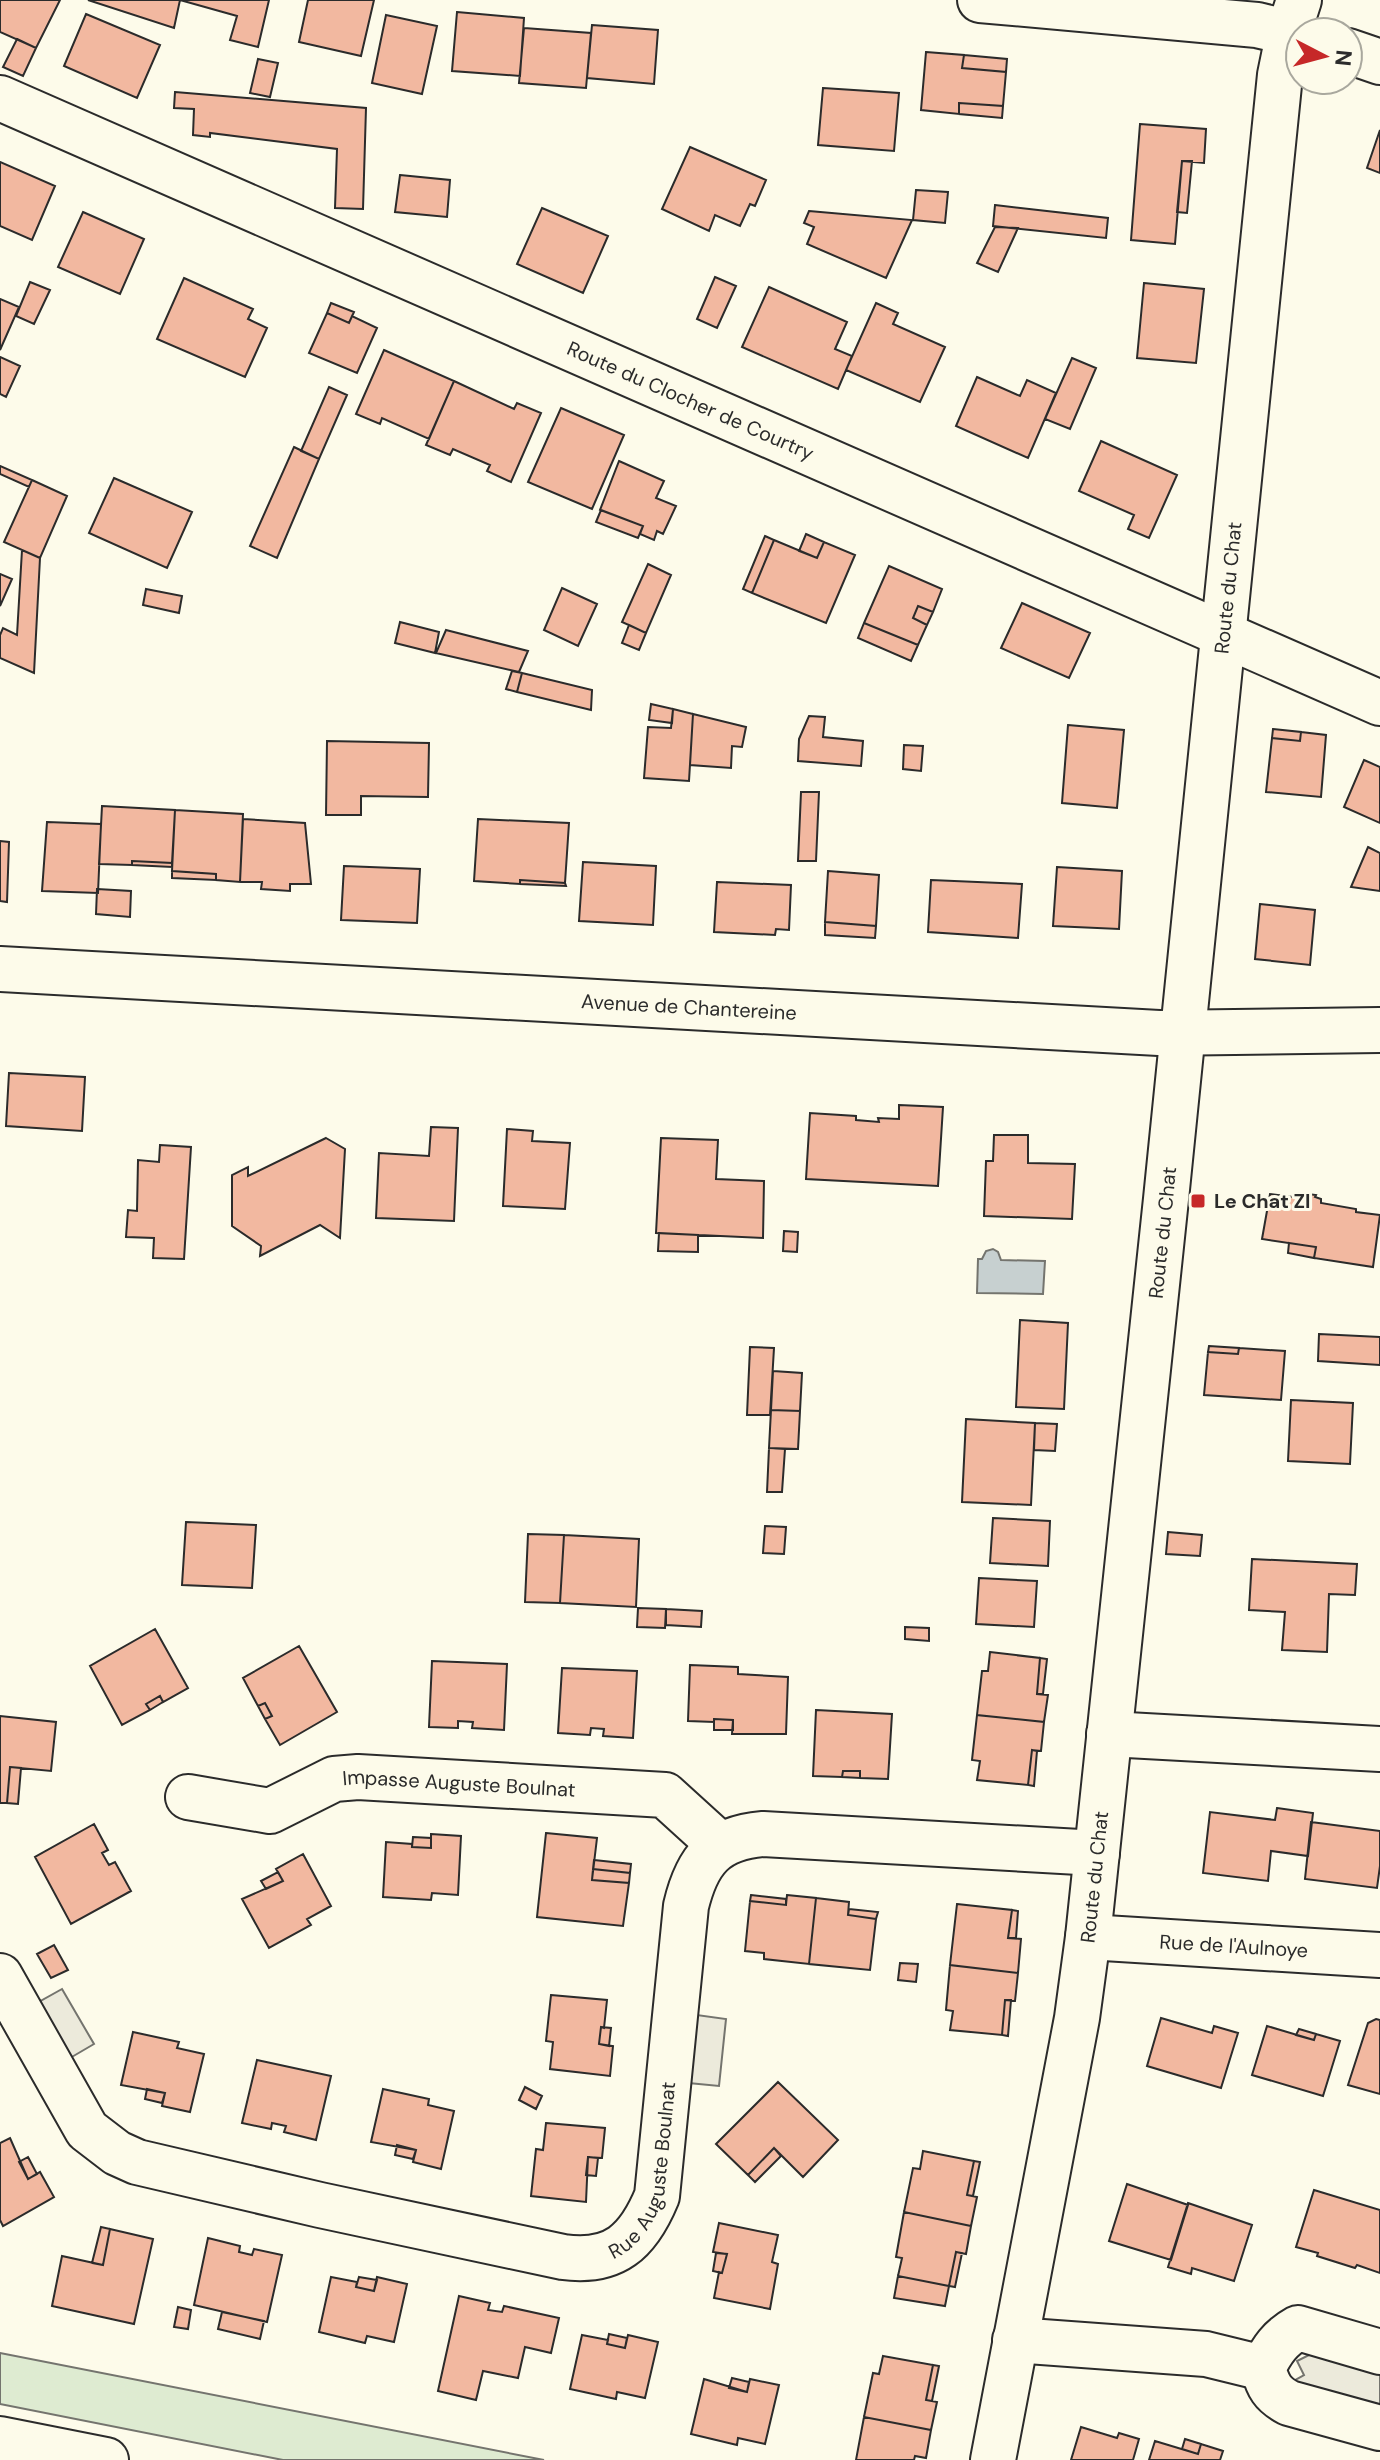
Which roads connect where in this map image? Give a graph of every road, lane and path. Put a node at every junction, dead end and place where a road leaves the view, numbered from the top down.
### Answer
1 (980, 0) edge
2 (1284, 23) edge
3 (1284, 62) edge
4 (0, 98) edge
5 (1223, 633) junction
6 (1380, 703) edge
7 (0, 969) edge
8 (1380, 1030) edge
9 (1182, 1034) junction
10 (1109, 1734) junction
11 (1380, 1749) edge
12 (188, 1797) dead end
13 (720, 1845) junction
14 (1097, 1853) junction
15 (1088, 1937) junction
16 (1380, 1955) edge
17 (0, 1976) edge
18 (1015, 2340) junction
19 (1380, 2352) edge
20 (1263, 2368) junction
21 (1380, 2428) edge
22 (0, 2439) edge
23 (106, 2460) edge
24 (993, 2460) edge

1 - 2 street
3 - 5 street, Route du Chat
4 - 5 street, Route du Clocher de Courtry
5 - 6 street, Route du Clocher de Courtry
5 - 9 street, Route du Chat
7 - 9 street, Avenue de Chantereine
8 - 9 street, Avenue de Chantereine
9 - 10 street, Route du Chat
10 - 11 street
10 - 14 street, Route du Chat
12 - 13 street, Impasse Auguste Boulnat
13 - 14 street
13 - 17 street, Rue Auguste Boulnat
14 - 15 street, Route du Chat
15 - 16 street, Rue de l'Aulnoye
15 - 18 street, Route du Chat
18 - 20 street
18 - 24 street, Route du Chat
19 - 20 street
20 - 21 street
22 - 23 street

